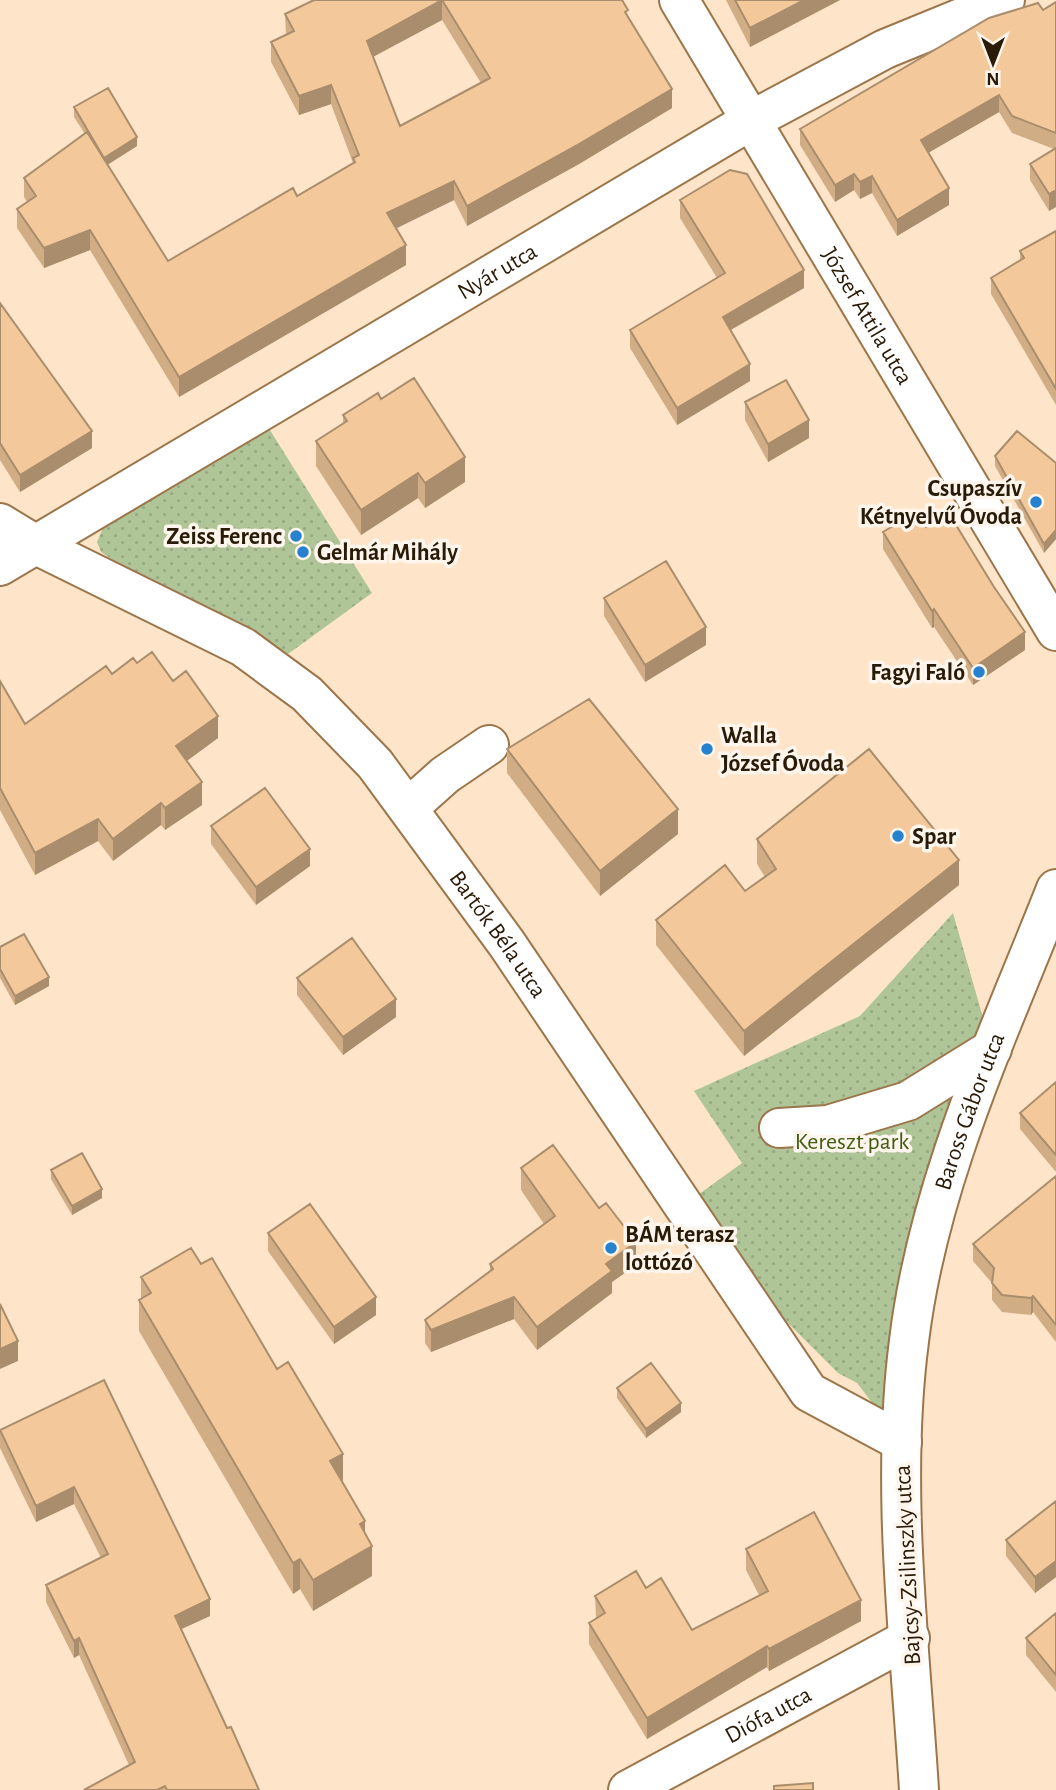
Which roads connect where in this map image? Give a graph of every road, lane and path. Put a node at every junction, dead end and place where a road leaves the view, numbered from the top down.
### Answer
1 (679, 0) edge
2 (1005, 0) edge
3 (750, 121) junction
4 (0, 523) edge
5 (36, 545) junction
6 (0, 566) edge
7 (1051, 623) edge
8 (489, 745) dead end
9 (408, 808) junction
10 (1056, 889) edge
11 (992, 1049) junction
12 (779, 1129) dead end
13 (909, 1341) joint
14 (902, 1442) junction
15 (909, 1638) junction
16 (628, 1790) edge
17 (919, 1790) edge

1 - 3 street, József Attila utca
2 - 3 street, Nyár utca
3 - 5 street, Nyár utca
3 - 7 street, József Attila utca
4 - 5 street, Bartók Béla utca
5 - 6 street, Nyár utca
5 - 9 street, Bartók Béla utca
8 - 9 street
9 - 14 street, Bartók Béla utca
10 - 11 street, Baross Gábor utca
11 - 12 street
11 - 13 street, Baross Gábor utca
13 - 14 street, Bajcsy-Zsilinszky utca
14 - 15 street, Bajcsy-Zsilinszky utca
15 - 16 street, Diófa utca
15 - 17 street, Bajcsy-Zsilinszky utca

